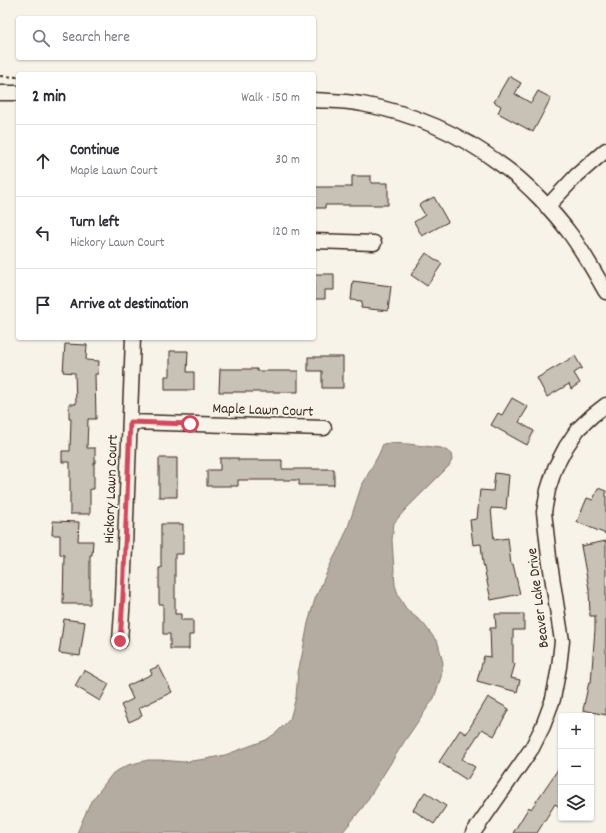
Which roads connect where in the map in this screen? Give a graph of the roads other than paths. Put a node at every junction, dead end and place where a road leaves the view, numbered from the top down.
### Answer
1 (0, 93) edge
2 (16, 93) edge
3 (316, 100) edge
4 (606, 150) edge
5 (547, 207) junction
6 (316, 241) edge
7 (374, 243) dead end
8 (606, 292) edge
9 (133, 340) edge
10 (606, 405) edge
11 (130, 422) junction
12 (324, 428) dead end
13 (120, 641) dead end
14 (473, 833) edge

1 - 2 street
3 - 5 street
4 - 5 street
5 - 8 street
6 - 7 street
9 - 11 street, Hickory Lawn Court
10 - 14 street, Beaver Lake Drive
11 - 12 street, Maple Lawn Court
11 - 13 street, Hickory Lawn Court

